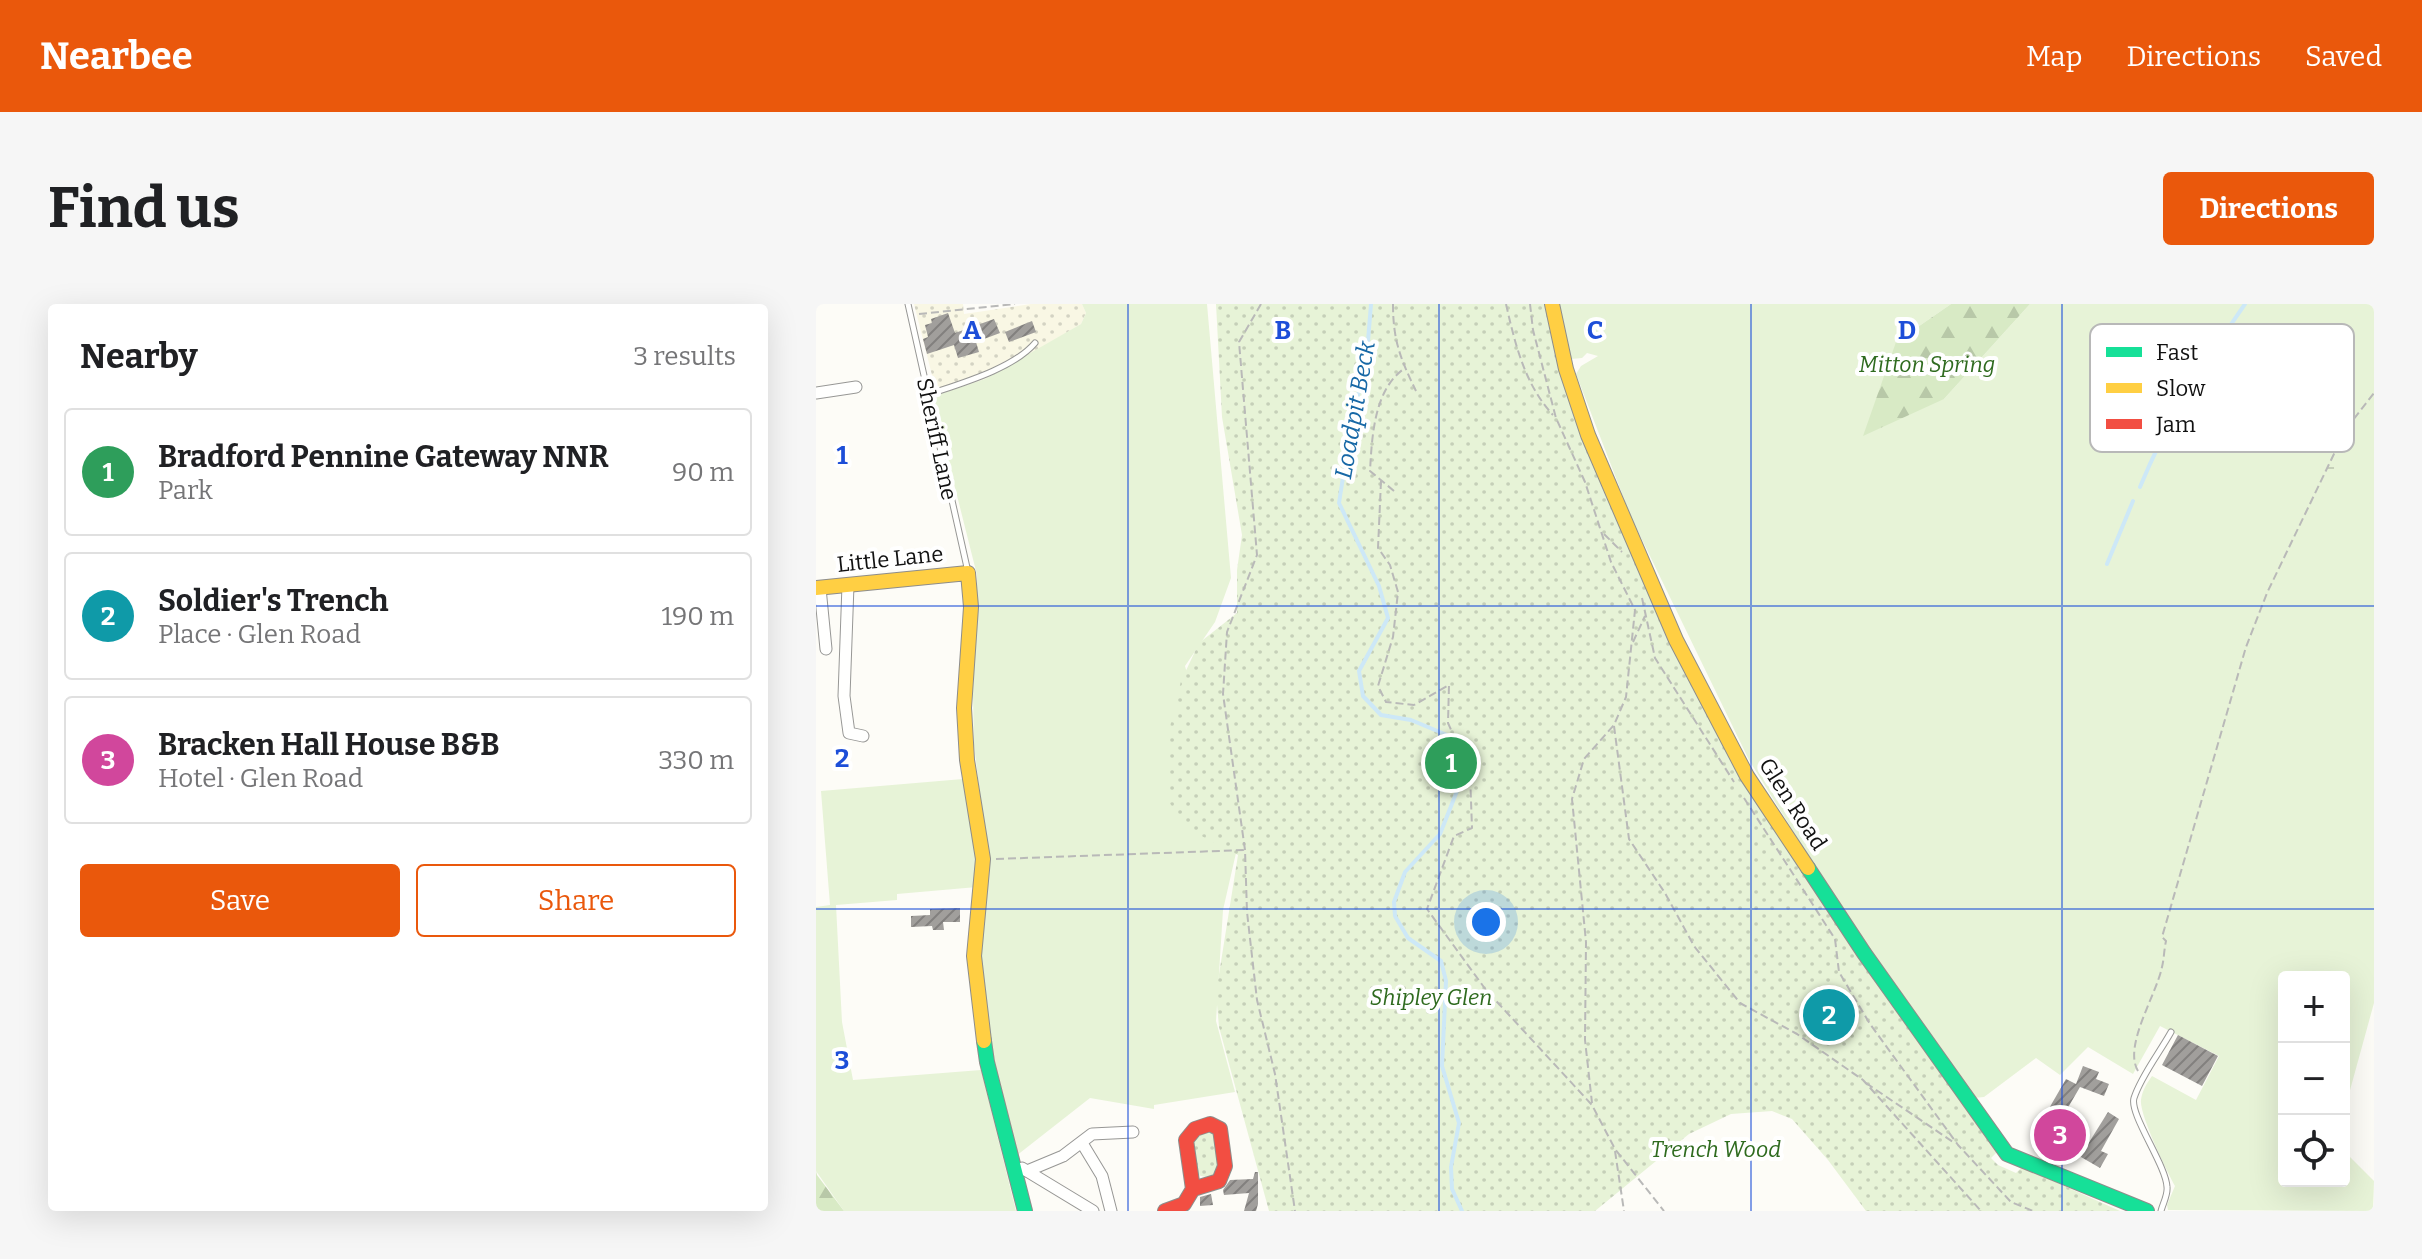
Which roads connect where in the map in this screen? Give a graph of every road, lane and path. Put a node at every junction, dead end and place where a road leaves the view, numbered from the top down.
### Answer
1 (908, 304) edge
2 (1015, 304) edge
3 (1261, 304) edge
4 (1393, 304) edge
5 (1506, 304) edge
6 (1530, 304) edge
7 (1552, 304) edge
8 (910, 315) junction
9 (1035, 343) dead end
10 (1405, 368) junction
11 (856, 387) dead end
12 (1416, 391) dead end
13 (816, 393) edge
14 (2374, 393) edge
15 (927, 395) junction
16 (1556, 418) junction
17 (2354, 419) edge
18 (2335, 452) edge
19 (1381, 481) junction
20 (1394, 491) dead end
21 (1603, 533) junction
22 (1625, 555) dead end
23 (968, 573) junction
24 (848, 585) junction
25 (818, 588) edge
26 (1640, 590) dead end
27 (1645, 614) junction
28 (1631, 646) junction
29 (826, 649) dead end
30 (1614, 725) junction
31 (863, 736) dead end
32 (1245, 850) junction
33 (983, 859) junction
34 (2171, 1032) dead end
35 (2136, 1067) dead end
36 (1863, 1080) junction
37 (1592, 1105) junction
38 (1133, 1132) dead end
39 (1082, 1143) junction
40 (1958, 1145) junction
41 (1615, 1149) junction
42 (1013, 1163) junction
43 (1027, 1171) junction
44 (1193, 1189) dead end
45 (1025, 1211) edge
46 (1093, 1211) edge
47 (1111, 1211) edge
48 (1165, 1211) edge
49 (1295, 1211) edge
50 (1624, 1211) edge
51 (1664, 1211) edge
52 (1981, 1211) edge
53 (2033, 1211) edge
54 (2147, 1211) edge
55 (2161, 1211) edge

1 - 8 lane, Sheriff Lane
2 - 8 path
3 - 32 path
4 - 10 path
5 - 16 path
6 - 16 path
7 - 54 street, Glen Road
8 - 15 lane, Sheriff Lane
9 - 15 lane
10 - 12 path
10 - 19 path
11 - 13 street
14 - 17 path
15 - 23 lane, Sheriff Lane
16 - 21 path
18 - 35 path
19 - 20 path
19 - 37 path
21 - 22 path
21 - 28 path
23 - 24 street, Little Lane
23 - 33 street
24 - 25 street, Little Lane
24 - 31 street
25 - 29 street
26 - 27 path
27 - 28 path
27 - 40 path
28 - 30 path
30 - 36 path
30 - 37 path
32 - 33 path
32 - 49 path
33 - 42 street
34 - 55 lane
36 - 40 path
36 - 52 path
37 - 41 path
38 - 39 street
39 - 43 street
39 - 47 street
40 - 53 path
41 - 50 path
41 - 51 path
42 - 43 street
42 - 45 street
43 - 46 street
44 - 48 street

